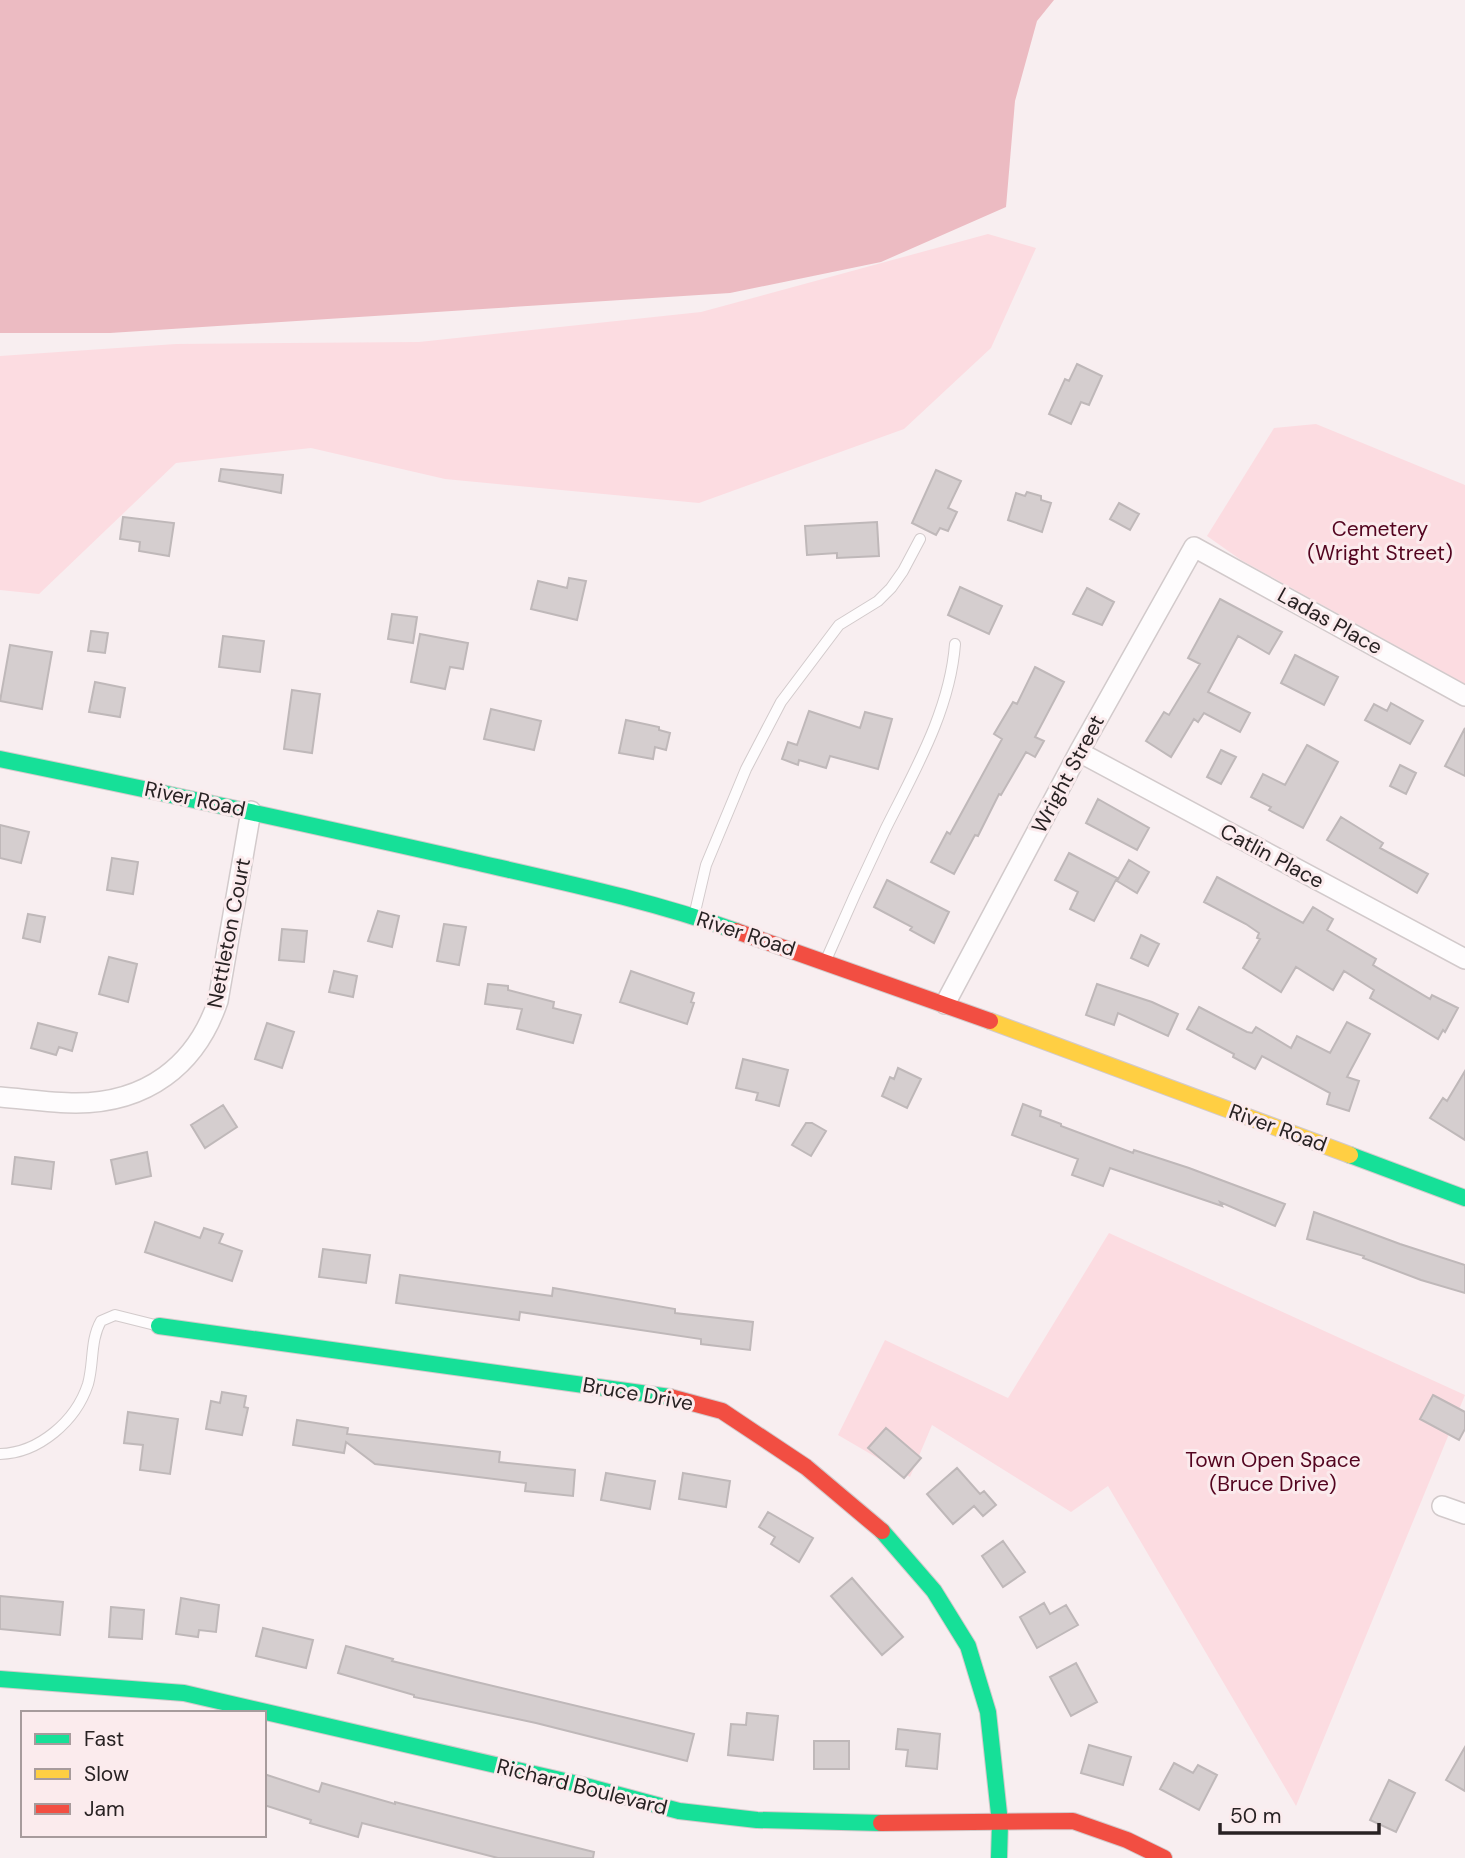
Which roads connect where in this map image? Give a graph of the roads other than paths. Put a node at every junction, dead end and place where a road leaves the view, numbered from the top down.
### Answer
1 (920, 539) dead end
2 (1194, 547) joint
3 (955, 644) dead end
4 (1465, 696) edge
5 (1079, 752) junction
6 (0, 759) edge
7 (251, 811) junction
8 (694, 916) junction
9 (1465, 960) edge
10 (826, 961) junction
11 (945, 1004) junction
12 (0, 1097) edge
13 (1465, 1198) edge
14 (159, 1326) joint
15 (0, 1454) edge
16 (1442, 1506) dead end
17 (1465, 1514) edge
18 (0, 1679) edge
19 (262, 1711) edge
20 (266, 1712) edge
21 (1000, 1823) junction
22 (999, 1858) edge
23 (1164, 1858) edge

1 - 8 lane
2 - 4 street, Ladas Place
2 - 5 street, Wright Street
3 - 10 lane
5 - 9 street, Catlin Place
5 - 11 street, Wright Street
6 - 7 street, River Road
7 - 8 street, River Road
7 - 12 street, Nettleton Court
8 - 10 street, River Road
10 - 11 street, River Road
11 - 13 street, River Road
14 - 15 lane
14 - 21 street, Bruce Drive
16 - 17 street
18 - 19 street, Richard Boulevard
20 - 21 street, Richard Boulevard
21 - 22 street, Bruce Drive
21 - 23 street, Richard Boulevard

